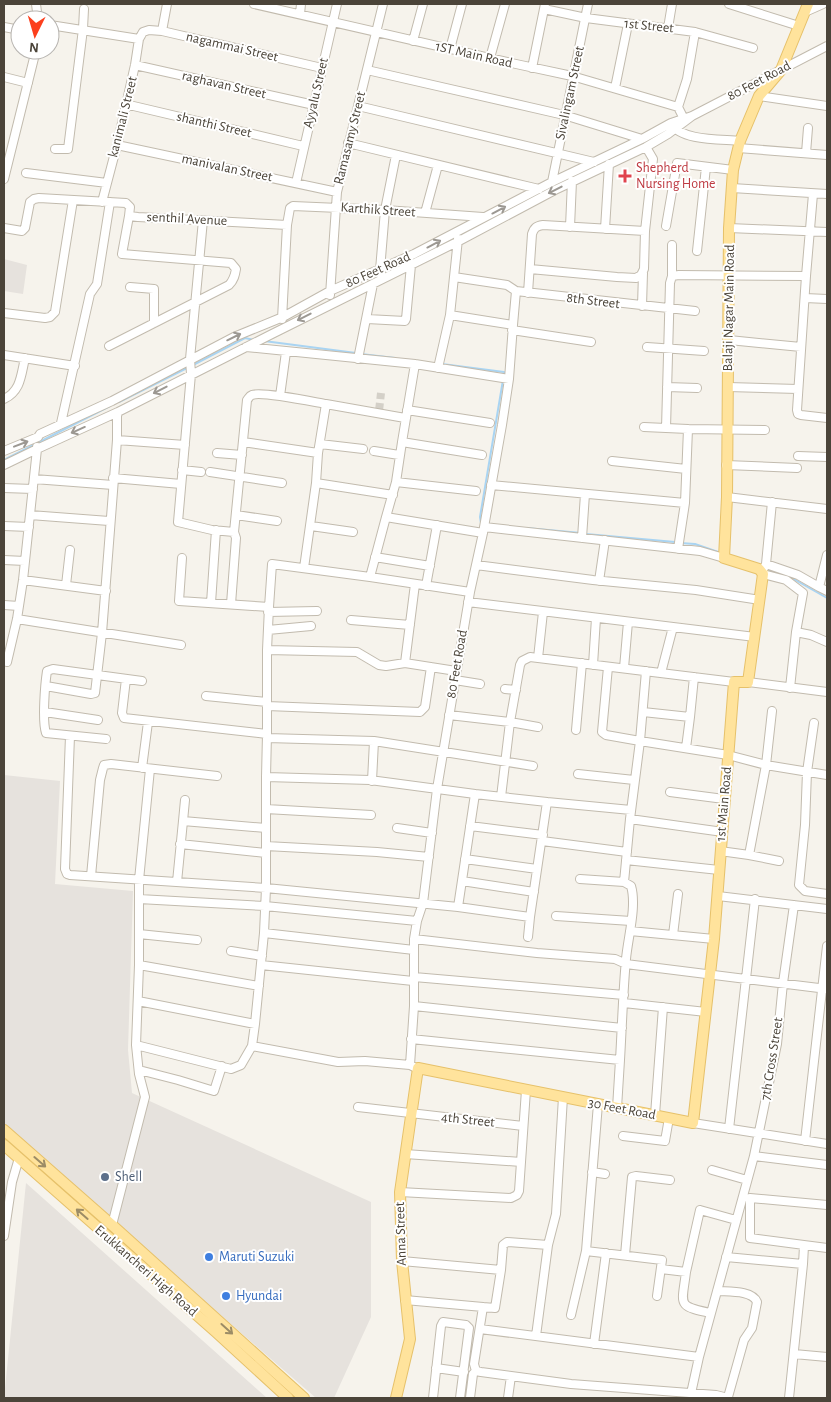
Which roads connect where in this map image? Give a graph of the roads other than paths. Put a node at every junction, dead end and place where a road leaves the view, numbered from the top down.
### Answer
1 (167, 4) edge
2 (257, 4) edge
3 (301, 4) edge
4 (337, 4) edge
5 (383, 4) edge
6 (423, 4) edge
7 (462, 4) edge
8 (505, 4) edge
9 (588, 4) edge
10 (672, 4) edge
11 (729, 4) edge
12 (823, 4) edge
13 (545, 7) edge
14 (84, 8) dead end
15 (806, 8) edge
16 (300, 14) junction
17 (586, 18) junction
18 (332, 22) junction
19 (628, 24) junction
20 (60, 26) edge
21 (799, 26) junction
22 (668, 28) junction
23 (83, 29) junction
24 (162, 31) junction
25 (695, 32) junction
26 (376, 33) junction
27 (141, 36) junction
28 (413, 41) junction
29 (827, 46) edge
30 (753, 48) dead end
31 (450, 49) junction
32 (490, 58) junction
33 (34, 60) edge
34 (135, 65) junction
35 (322, 68) junction
36 (532, 68) junction
37 (367, 70) junction
38 (781, 70) junction
39 (572, 76) junction
40 (4, 77) edge
41 (28, 83) junction
42 (615, 88) junction
43 (760, 96) junction
44 (125, 104) junction
45 (314, 105) junction
46 (358, 106) junction
47 (827, 106) edge
48 (678, 107) junction
49 (564, 115) junction
50 (687, 118) junction
51 (672, 126) junction
52 (808, 128) dead end
53 (644, 143) junction
54 (348, 144) junction
55 (739, 144) junction
56 (117, 145) junction
57 (8, 146) edge
58 (304, 146) junction
59 (55, 149) dead end
60 (557, 152) junction
61 (806, 152) junction
62 (827, 154) edge
63 (396, 155) junction
64 (594, 162) junction
65 (609, 164) junction
66 (438, 165) junction
67 (706, 167) junction
68 (733, 170) junction
69 (26, 173) dead end
70 (4, 179) edge
71 (552, 182) junction
72 (572, 182) junction
73 (107, 183) junction
74 (296, 183) junction
75 (732, 188) junction
76 (539, 189) junction
77 (337, 192) junction
78 (813, 194) junction
79 (827, 194) edge
80 (73, 200) junction
81 (106, 202) junction
82 (337, 208) junction
83 (385, 210) junction
84 (425, 213) junction
85 (129, 216) junction
86 (484, 218) junction
87 (203, 220) junction
88 (287, 225) junction
89 (666, 226) dead end
90 (570, 227) junction
91 (4, 228) edge
92 (730, 228) junction
93 (605, 229) junction
94 (645, 231) junction
95 (810, 231) junction
96 (456, 232) junction
97 (827, 232) edge
98 (459, 241) junction
99 (672, 245) dead end
100 (697, 251) dead end
101 (200, 260) junction
102 (411, 265) junction
103 (530, 269) junction
104 (380, 270) junction
105 (643, 273) junction
106 (672, 276) junction
107 (729, 276) junction
108 (806, 276) junction
109 (454, 277) junction
110 (382, 279) junction
111 (373, 284) junction
112 (130, 287) dead end
113 (330, 291) junction
114 (516, 291) junction
115 (528, 293) junction
116 (806, 298) junction
117 (827, 299) edge
118 (197, 301) junction
119 (329, 305) junction
120 (642, 306) junction
121 (671, 310) junction
122 (695, 311) dead end
123 (4, 313) edge
124 (450, 316) junction
125 (282, 317) junction
126 (367, 319) junction
127 (154, 323) junction
128 (512, 328) junction
129 (282, 329) junction
130 (729, 340) junction
131 (592, 342) dead end
132 (109, 346) dead end
133 (249, 346) junction
134 (647, 347) dead end
135 (801, 347) junction
136 (669, 350) junction
137 (704, 351) dead end
138 (286, 352) junction
139 (4, 355) edge
140 (358, 355) junction
141 (25, 358) junction
142 (414, 364) junction
143 (439, 364) junction
144 (75, 366) junction
145 (190, 366) junction
146 (505, 378) junction
147 (668, 387) junction
148 (728, 387) junction
149 (697, 388) dead end
150 (798, 389) junction
151 (280, 396) junction
152 (4, 399) edge
153 (326, 404) junction
154 (117, 407) junction
155 (406, 414) junction
156 (827, 418) edge
157 (61, 423) junction
158 (490, 424) dead end
159 (644, 427) dead end
160 (666, 428) junction
161 (688, 429) junction
162 (727, 429) junction
163 (765, 430) dead end
164 (38, 437) junction
165 (117, 440) junction
166 (243, 442) junction
167 (402, 442) junction
168 (185, 444) junction
169 (320, 444) junction
170 (37, 447) junction
171 (363, 449) dead end
172 (4, 451) edge
173 (374, 451) dead end
174 (217, 453) dead end
175 (318, 453) junction
176 (242, 455) junction
177 (399, 455) junction
178 (482, 455) dead end
179 (798, 456) dead end
180 (827, 457) edge
181 (612, 461) dead end
182 (4, 465) edge
183 (726, 465) junction
184 (798, 468) dead end
185 (686, 469) junction
186 (182, 470) junction
187 (201, 472) dead end
188 (210, 472) dead end
189 (240, 476) junction
190 (34, 479) junction
191 (113, 481) junction
192 (396, 482) junction
193 (282, 483) dead end
194 (316, 483) junction
195 (181, 484) junction
196 (491, 485) junction
197 (4, 488) edge
198 (33, 489) junction
199 (476, 491) dead end
200 (393, 494) junction
201 (585, 494) junction
202 (727, 497) junction
203 (772, 502) junction
204 (685, 503) junction
205 (827, 509) edge
206 (30, 515) junction
207 (236, 515) junction
208 (386, 517) junction
209 (109, 521) junction
210 (277, 521) dead end
211 (438, 525) junction
212 (4, 526) edge
213 (311, 526) junction
214 (29, 527) junction
215 (484, 527) junction
216 (216, 530) junction
217 (234, 532) junction
218 (353, 532) dead end
219 (582, 535) junction
220 (605, 540) junction
221 (678, 545) junction
222 (70, 550) dead end
223 (725, 555) junction
224 (827, 555) edge
225 (375, 557) junction
226 (182, 558) dead end
227 (4, 560) edge
228 (24, 561) junction
229 (476, 565) junction
230 (430, 566) junction
231 (304, 568) junction
232 (764, 569) junction
233 (370, 576) junction
234 (23, 580) junction
235 (600, 581) junction
236 (415, 584) junction
237 (66, 585) junction
238 (426, 586) junction
239 (819, 587) junction
240 (106, 591) junction
241 (827, 591) edge
242 (470, 592) junction
243 (760, 600) junction
244 (468, 602) junction
245 (211, 603) junction
246 (231, 604) junction
247 (4, 605) edge
248 (19, 606) junction
249 (268, 609) junction
250 (316, 611) dead end
251 (543, 612) junction
252 (596, 618) junction
253 (17, 619) junction
254 (351, 620) dead end
255 (628, 622) junction
256 (410, 625) junction
257 (311, 626) dead end
258 (672, 628) junction
259 (268, 630) junction
260 (796, 632) junction
261 (102, 633) junction
262 (755, 637) junction
263 (827, 642) edge
264 (7, 644) edge
265 (181, 645) dead end
266 (267, 650) junction
267 (538, 658) junction
268 (7, 662) dead end
269 (405, 663) junction
270 (582, 663) junction
271 (593, 665) junction
272 (431, 667) junction
273 (608, 667) junction
274 (624, 668) junction
275 (456, 671) junction
276 (646, 671) junction
277 (661, 673) junction
278 (98, 676) junction
279 (694, 677) junction
280 (126, 680) junction
281 (455, 680) junction
282 (142, 681) dead end
283 (734, 682) junction
284 (748, 682) junction
285 (480, 684) dead end
286 (46, 686) junction
287 (790, 688) junction
288 (505, 689) dead end
289 (516, 690) junction
290 (827, 692) edge
291 (206, 696) dead end
292 (267, 704) junction
293 (772, 711) dead end
294 (45, 712) junction
295 (642, 712) junction
296 (449, 715) junction
297 (690, 717) junction
298 (98, 720) dead end
299 (148, 722) junction
300 (510, 722) junction
301 (814, 723) dead end
302 (538, 726) dead end
303 (576, 730) dead end
304 (70, 736) junction
305 (267, 736) junction
306 (106, 739) dead end
307 (374, 741) junction
308 (640, 741) junction
309 (686, 748) junction
310 (443, 752) junction
311 (728, 755) junction
312 (505, 762) junction
313 (766, 765) junction
314 (533, 766) dead end
315 (146, 769) junction
316 (807, 772) junction
317 (578, 774) dead end
318 (827, 775) edge
319 (217, 776) dead end
320 (266, 777) junction
321 (372, 780) junction
322 (634, 780) junction
323 (437, 789) junction
324 (670, 792) dead end
325 (475, 794) junction
326 (501, 797) junction
327 (724, 799) junction
328 (185, 800) dead end
329 (547, 802) junction
330 (266, 809) junction
331 (631, 810) junction
332 (371, 815) dead end
333 (630, 819) junction
334 (183, 821) junction
335 (470, 826) junction
336 (266, 828) junction
337 (396, 828) dead end
338 (723, 832) junction
339 (432, 833) junction
340 (542, 838) junction
341 (180, 844) junction
342 (266, 849) junction
343 (720, 850) junction
344 (749, 855) junction
345 (626, 856) junction
346 (429, 857) junction
347 (465, 859) junction
348 (779, 861) dead end
349 (537, 869) junction
350 (719, 870) junction
351 (91, 876) junction
352 (580, 878) dead end
353 (139, 880) junction
354 (178, 882) junction
355 (462, 882) junction
356 (624, 882) junction
357 (266, 888) junction
358 (534, 892) junction
359 (678, 894) dead end
360 (827, 894) edge
361 (718, 896) junction
362 (139, 899) junction
363 (755, 899) junction
364 (423, 903) junction
365 (794, 905) junction
366 (265, 906) junction
367 (458, 907) junction
368 (827, 909) edge
369 (556, 916) dead end
370 (530, 917) junction
371 (417, 921) junction
372 (631, 921) junction
373 (630, 931) junction
374 (264, 933) junction
375 (139, 934) junction
376 (673, 934) junction
377 (528, 937) dead end
378 (414, 939) junction
379 (714, 939) junction
380 (197, 940) dead end
381 (827, 946) edge
382 (414, 950) junction
383 (827, 950) edge
384 (231, 952) dead end
385 (262, 956) junction
386 (626, 964) junction
387 (261, 965) junction
388 (139, 966) junction
389 (710, 974) junction
390 (414, 978) junction
391 (747, 979) junction
392 (782, 983) junction
393 (259, 986) junction
394 (825, 988) edge
395 (624, 999) junction
396 (138, 1001) junction
397 (414, 1006) junction
398 (663, 1007) junction
399 (706, 1012) junction
400 (255, 1024) junction
401 (818, 1026) junction
402 (827, 1027) edge
403 (622, 1028) junction
404 (412, 1039) junction
405 (136, 1044) junction
406 (252, 1046) junction
407 (620, 1060) junction
408 (222, 1066) junction
409 (414, 1067) junction
410 (139, 1070) junction
411 (526, 1090) junction
412 (563, 1097) junction
413 (598, 1104) junction
414 (358, 1107) dead end
415 (617, 1108) junction
416 (412, 1113) junction
417 (654, 1115) junction
418 (669, 1118) junction
419 (694, 1123) junction
420 (524, 1126) junction
421 (729, 1129) junction
422 (4, 1130) edge
423 (759, 1134) junction
424 (623, 1136) dead end
425 (805, 1141) junction
426 (827, 1144) edge
427 (4, 1145) edge
428 (405, 1154) junction
429 (754, 1156) junction
430 (19, 1158) junction
431 (521, 1162) junction
432 (827, 1166) edge
433 (712, 1170) dead end
434 (592, 1172) junction
435 (605, 1174) dead end
436 (670, 1180) dead end
437 (746, 1180) junction
438 (400, 1192) junction
439 (827, 1205) edge
440 (736, 1220) junction
441 (112, 1225) junction
442 (4, 1236) edge
443 (548, 1245) junction
444 (804, 1246) junction
445 (827, 1248) edge
446 (586, 1251) junction
447 (606, 1253) junction
448 (624, 1255) junction
449 (726, 1257) junction
450 (402, 1261) junction
451 (804, 1264) junction
452 (660, 1269) junction
453 (501, 1270) junction
454 (686, 1272) junction
455 (717, 1291) junction
456 (657, 1296) dead end
457 (405, 1300) junction
458 (483, 1307) junction
459 (711, 1313) junction
460 (571, 1315) dead end
461 (480, 1328) junction
462 (536, 1336) junction
463 (594, 1344) junction
464 (794, 1354) junction
465 (699, 1357) junction
466 (827, 1357) edge
467 (436, 1368) junction
468 (476, 1370) junction
469 (464, 1372) junction
470 (510, 1376) junction
471 (690, 1396) edge
472 (288, 1398) edge
473 (304, 1398) edge
474 (396, 1398) edge
475 (433, 1398) edge
476 (460, 1398) edge
477 (470, 1398) edge
478 (508, 1398) edge
479 (728, 1398) edge
480 (789, 1398) edge

1 - 24 street
2 - 16 street, 1ST Main Road
3 - 16 street
4 - 18 street, Ayyalu Street
5 - 26 street, Ramasamy Street
6 - 28 street
7 - 31 street
8 - 32 street
9 - 17 street, Sivalingam Street
10 - 22 street
11 - 21 street
12 - 15 street
13 - 17 street, 1st Street
13 - 36 street
14 - 23 street
15 - 21 main road, Balaji Nagar Main Road
16 - 18 street, 1ST Main Road
17 - 19 street, 1st Street
17 - 39 street, Sivalingam Street
18 - 26 street, 1ST Main Road
18 - 35 street, Ayyalu Street
19 - 22 street, 1st Street
19 - 42 street
20 - 23 street, nagammai Street
21 - 38 main road, Balaji Nagar Main Road
22 - 25 street, 1st Street
23 - 27 street, nagammai Street
23 - 59 street
24 - 27 street, nagammai Street
24 - 35 street, nagammai Street
25 - 30 street, 1st Street
25 - 48 street
26 - 28 street, 1ST Main Road
26 - 37 street, Ramasamy Street
27 - 34 street, kanimali Street
28 - 31 street, 1ST Main Road
29 - 38 street, 80 Feet Road
31 - 32 street, 1ST Main Road
32 - 36 street, 1ST Main Road
33 - 41 street
34 - 44 street, kanimali Street
34 - 45 street, raghavan Street
35 - 45 street, Ayyalu Street
36 - 39 street, 1ST Main Road
37 - 46 street, Ramasamy Street
37 - 49 street
38 - 43 main road, Balaji Nagar Main Road
38 - 50 street, 80 Feet Road
39 - 42 street, 1ST Main Road
39 - 49 street, Sivalingam Street
40 - 41 street
41 - 57 street
42 - 48 street, 1ST Main Road
43 - 47 street
43 - 55 main road, Balaji Nagar Main Road
44 - 56 street, kanimali Street
44 - 58 street, shanthi Street
45 - 58 street, Ayyalu Street
46 - 54 street, Ramasamy Street
46 - 60 street
48 - 50 street
49 - 53 street
49 - 60 street, Sivalingam Street
50 - 51 street, 80 Feet Road
51 - 53 street, 80 Feet Road
51 - 55 street
52 - 61 street
53 - 64 street, 80 Feet Road
53 - 65 street, 80 Feet Road
53 - 94 street
54 - 63 street
54 - 77 street, Ramasamy Street
55 - 61 street
55 - 68 main road, Balaji Nagar Main Road
56 - 73 street, kanimali Street
56 - 74 street, manivalan Street
57 - 70 street
58 - 74 street, Ayyalu Street
60 - 64 street
60 - 71 street, Sivalingam Street
61 - 62 street
63 - 66 street
63 - 83 street
64 - 71 street, 80 Feet Road
65 - 72 street, 80 Feet Road
65 - 93 street
66 - 76 street
66 - 84 street
67 - 68 street
67 - 89 street
67 - 100 street
68 - 75 main road, Balaji Nagar Main Road
69 - 73 street
71 - 76 street, 80 Feet Road
72 - 90 street
72 -> 98 street, 80 Feet Road
73 - 81 street, kanimali Street
74 - 77 street, manivalan Street
75 - 78 street
75 - 92 main road, Balaji Nagar Main Road
86 -> 76 street, 80 Feet Road
77 - 82 street, Ramasamy Street
78 - 79 street
78 - 95 street
80 - 81 street, senthil Avenue
80 - 91 street, senthil Avenue
80 - 123 street
81 - 85 street, senthil Avenue
81 - 144 street, kanimali Street
82 - 83 street, Karthik Street
82 - 88 street, Karthik Street
82 - 113 street, Ramasamy Street
83 - 84 street, Karthik Street
83 - 104 street
84 - 86 street, Karthik Street
85 - 87 street, senthil Avenue
85 - 101 street
86 - 96 street, 80 Feet Road
87 - 88 street, senthil Avenue
87 - 101 street
88 - 125 street
90 - 93 street
90 - 103 street
92 - 95 street
92 - 107 main road, Balaji Nagar Main Road
93 - 94 street
94 - 105 street
95 - 97 street
95 - 108 street
96 - 98 street
104 -> 96 street, 80 Feet Road
98 - 102 street, 80 Feet Road
98 - 109 street
99 - 106 street
101 - 118 street
101 - 118 street
102 - 110 street, 80 Feet Road
102 - 126 street
103 - 105 street
103 - 115 street
104 - 110 street
104 - 113 street, 80 Feet Road
105 - 120 street
106 - 107 street
106 - 121 street
107 - 108 street
107 - 130 main road, Balaji Nagar Main Road
108 - 116 street
109 - 114 street, 8th Street
109 - 124 street
110 - 111 street, 80 Feet Road
111 - 119 street, 80 Feet Road
111 - 126 street
112 - 127 street
113 - 119 street, Ramasamy Street
113 - 125 street, 80 Feet Road
114 - 115 street, 8th Street
114 - 128 street, 80 Feet Road
115 - 120 street, 8th Street
116 - 117 street
116 - 135 street
118 - 127 street
118 - 145 street
119 -> 129 street, 80 Feet Road
120 - 121 street, 8th Street
121 - 122 street, 8th Street
121 - 136 street
124 - 128 street
124 - 143 street
125 - 129 street
145 -> 125 street, 80 Feet Road
126 - 140 street
127 - 132 street
128 - 131 street
128 - 146 street, 80 Feet Road
129 - 133 street, 80 Feet Road
130 - 135 street
130 - 148 main road, Balaji Nagar Main Road
133 - 138 street
133 - 145 street, 80 Feet Road
134 - 136 street
135 - 150 street
136 - 137 street
136 - 147 street
138 - 140 street
138 - 151 street
139 - 141 street
140 - 142 street
141 - 144 street
141 - 152 street
142 - 143 street
142 - 155 street
143 - 146 street
144 - 157 street, kanimali Street
145 - 154 street, 80 Feet Road
145 -> 154 street, 80 Feet Road
145 - 168 street
146 - 196 street, 80 Feet Road
147 - 149 street
147 - 160 street
148 - 150 street
148 - 162 main road, Balaji Nagar Main Road
150 - 156 street
151 - 153 street
151 - 166 street
153 - 155 street
153 - 169 street
154 - 157 street, 80 Feet Road
154 - 165 street
154 -> 170 street, 80 Feet Road
155 - 158 street
155 - 167 street
157 - 164 street, 80 Feet Road
159 - 160 street
160 - 161 street
161 - 162 street
161 - 185 street
162 - 163 street
162 - 183 main road, Balaji Nagar Main Road
164 - 170 street
172 -> 164 street, 80 Feet Road
165 - 168 street
165 - 191 street
166 - 175 street
166 - 176 street
167 - 177 street
167 - 178 street
168 - 186 street
169 - 171 street
169 - 175 street
170 - 182 street, 80 Feet Road
170 - 190 street
173 - 177 street
174 - 176 street
175 - 194 street
176 - 189 street
177 - 192 street
179 - 180 street
181 - 185 street
183 - 184 street
183 - 202 main road, Balaji Nagar Main Road
185 - 204 street
186 - 187 street
186 - 195 street
188 - 189 street
189 - 193 street
189 - 207 street
190 - 191 street
190 - 198 street
191 - 195 street
191 - 209 street
192 - 199 street
192 - 200 street
194 - 200 street
194 - 213 street
195 - 216 street
196 - 201 street
196 - 215 street, 80 Feet Road
197 - 198 street
198 - 206 street
200 - 208 street
201 - 204 street
201 - 219 street
202 - 203 street
202 - 223 main road, Balaji Nagar Main Road
203 - 205 street
203 - 232 street
204 - 221 street
206 - 209 street
206 - 214 street
207 - 210 street
207 - 217 street
208 - 211 street
208 - 225 street
209 - 240 street
211 - 215 street
211 - 230 street
212 - 214 street
213 - 218 street
213 - 231 street
214 - 228 street
215 - 219 street
215 - 229 street, 80 Feet Road
216 - 217 street
216 - 245 street
217 - 246 street
219 - 220 street
220 - 221 street
220 - 235 street
221 - 223 street
222 - 237 street
223 - 232 main road
224 - 239 street
225 - 230 street
225 - 233 street
226 - 245 street
227 - 228 street
228 - 234 street
229 - 235 street
229 - 242 street, 80 Feet Road
230 - 238 street
231 - 233 street
231 - 249 street
232 - 239 street
232 - 243 main road
232 - 260 street
233 - 236 street
234 - 237 street
234 - 248 street
235 - 243 street
236 - 238 street
236 - 256 street
237 - 240 street
238 - 242 street
239 - 241 street
240 - 261 street
242 - 244 street, 80 Feet Road
243 - 262 main road
244 - 251 street
244 - 275 street, 80 Feet Road
245 - 246 street
246 - 249 street
247 - 248 street
248 - 253 street
249 - 250 street
249 - 259 street
251 - 252 street
251 - 267 street
252 - 255 street
252 - 271 street
253 - 261 street
253 - 264 street
254 - 256 street
255 - 258 street
255 - 274 street
256 - 269 street
257 - 259 street
258 - 262 street
258 - 277 street
259 - 266 street
260 - 263 street
260 - 287 street
261 - 265 street
261 - 278 street
262 - 284 main road
264 - 268 street
266 - 269 street
266 - 292 street
267 - 270 street
267 - 289 street
269 - 272 street
270 - 271 street
270 - 303 street
271 - 273 street
272 - 275 street
272 - 292 street
273 - 274 street
273 - 308 street
274 - 276 street
275 - 281 street, 80 Feet Road
276 - 277 street
276 - 295 street
277 - 279 street
278 - 280 street
278 - 286 street
278 - 286 street
279 - 283 street
279 - 297 street
280 - 282 street
280 - 299 street
281 - 285 street
281 - 296 street, 80 Feet Road
283 - 284 main road
283 - 311 main road, 1st Main Road
284 - 287 street
286 - 294 street
287 - 290 street
288 - 289 street
289 - 300 street
291 - 292 street
292 - 305 street
293 - 313 street
294 - 298 street
294 - 304 street
295 - 297 street
295 - 308 street
296 - 300 street
296 - 310 street, 80 Feet Road
297 - 309 street
299 - 305 street
299 - 315 street
300 - 302 street
300 - 312 street
301 - 316 street
304 - 306 street
304 - 351 street
305 - 307 street
305 - 320 street
307 - 310 street
307 - 321 street
308 - 309 street
308 - 322 street
309 - 311 street
310 - 312 street
310 - 323 street, 80 Feet Road
311 - 313 street
311 - 327 main road, 1st Main Road
312 - 314 street
312 - 326 street
313 - 316 street
313 - 344 street
315 - 319 street
315 - 351 street
315 - 353 street
316 - 318 street
316 - 360 street
317 - 322 street
320 - 321 street
320 - 330 street
321 - 323 street
322 - 331 street
323 - 325 street
323 - 339 street, 80 Feet Road
324 - 327 street
325 - 326 street
325 - 335 street
326 - 329 street
327 - 338 main road, 1st Main Road
328 - 334 street
329 - 331 street
329 - 340 street
330 - 332 street
330 - 336 street
331 - 333 street
333 - 338 street
333 - 345 street
334 - 336 street
334 - 341 street
335 - 340 street
335 - 347 street
336 - 342 street
337 - 339 street
338 - 343 main road, 1st Main Road
339 - 346 street, 80 Feet Road
340 - 345 street
340 - 349 street
341 - 342 street
341 - 354 street
342 - 346 street
342 - 357 street
343 - 344 street
343 - 350 main road, 1st Main Road
344 - 348 street
345 - 350 street
345 - 356 street
346 - 364 street, 80 Feet Road
347 - 349 street
347 - 355 street
349 - 358 street
350 - 361 main road, 1st Main Road
351 - 353 street
352 - 356 street
353 - 354 street
353 - 362 street
354 - 357 street
355 - 358 street
355 - 367 street
356 - 372 street
357 - 364 street
357 - 366 street
358 - 370 street
359 - 376 street
361 - 363 street
361 - 379 main road, 1st Main Road
362 - 366 street
362 - 375 street
363 - 365 street
363 - 391 street
364 - 367 street
364 - 371 street, 80 Feet Road
365 - 368 street
365 - 392 street, 7th Cross Street
366 - 371 street
366 - 374 street
367 - 370 street
369 - 372 street
370 - 377 street
371 - 378 street, 80 Feet Road
372 - 373 street
373 - 376 street
373 - 386 street
374 - 382 street
374 - 385 street
375 - 380 street
375 - 388 street
376 - 379 street
378 - 382 street, 80 Feet Road
378 - 386 street
379 - 389 main road, 1st Main Road
381 - 383 street
382 - 390 street, 80 Feet Road
383 - 394 street
384 - 385 street
385 - 387 street
386 - 389 street
386 - 395 street
387 - 390 street
387 - 393 street
388 - 393 street
388 - 396 street
389 - 391 street
389 - 399 main road, 1st Main Road
390 - 395 street
390 - 397 street, 80 Feet Road
391 - 392 street
391 - 421 street
392 - 394 street
392 - 423 street, 7th Cross Street
393 - 400 street
394 - 401 street
395 - 398 street
395 - 403 street
396 - 400 street
396 - 405 street
397 - 403 street
397 - 404 street, 80 Feet Road
398 - 399 street
398 - 417 street
399 - 419 main road, 1st Main Road
400 - 406 street
401 - 402 street
401 - 425 street
403 - 407 street
404 - 407 street
404 - 409 street, 80 Feet Road
405 - 408 street
405 - 410 street
406 - 408 street
406 - 409 street
407 - 415 street
408 - 410 street
409 - 411 main road, 30 Feet Road
409 - 416 main road, Anna Street
410 - 441 street
411 - 412 main road, 30 Feet Road
411 - 420 street
412 - 413 main road, 30 Feet Road
412 - 443 street
413 - 415 main road, 30 Feet Road
413 - 434 street
414 - 416 street, 4th Street
415 - 417 main road, 30 Feet Road
416 - 420 street, 4th Street
416 - 428 main road, Anna Street
417 - 418 main road, 30 Feet Road
418 - 419 main road, 30 Feet Road
418 - 424 street
419 - 421 street, 30 Feet Road
420 - 431 street
421 - 423 street, 30 Feet Road
422 -> 441 main road
423 - 425 street, 30 Feet Road
423 - 429 street, 7th Cross Street
425 - 426 street, 30 Feet Road
427 - 430 main road, Erukkancheri High Road
428 - 431 street
428 - 438 main road, Anna Street
429 - 432 street
429 - 437 street, 7th Cross Street
430 - 442 street
472 -> 430 main road, Erukkancheri High Road
431 - 438 street
433 - 437 street
434 - 435 street
434 - 446 street
436 - 448 street
437 - 440 street, 7th Cross Street
438 - 450 main road, Anna Street
439 - 444 street
440 - 449 street, 7th Cross Street
440 - 454 street
441 -> 473 main road
443 - 453 street
443 - 462 street
444 - 445 street
444 - 451 street
446 - 447 street
446 - 460 street
447 - 448 street
447 - 463 street
448 - 452 street
449 - 451 street
449 - 455 street, 7th Cross Street
450 - 453 street
450 - 457 main road, Anna Street
451 - 464 street
452 - 454 street
452 - 456 street
453 - 458 street
454 - 459 street
455 - 459 street, 7th Cross Street
455 - 479 street
457 - 458 street
457 - 474 main road, Anna Street
458 - 461 street
459 - 465 street, 7th Cross Street
461 - 462 street
461 - 468 street
462 - 463 street
463 - 465 street
464 - 466 street
464 - 480 street
465 - 471 street, 7th Cross Street
467 - 469 street
467 - 469 street
467 - 475 street
468 - 470 street
468 - 477 street
469 - 476 street
470 - 471 street
470 - 478 street
471 - 479 street

